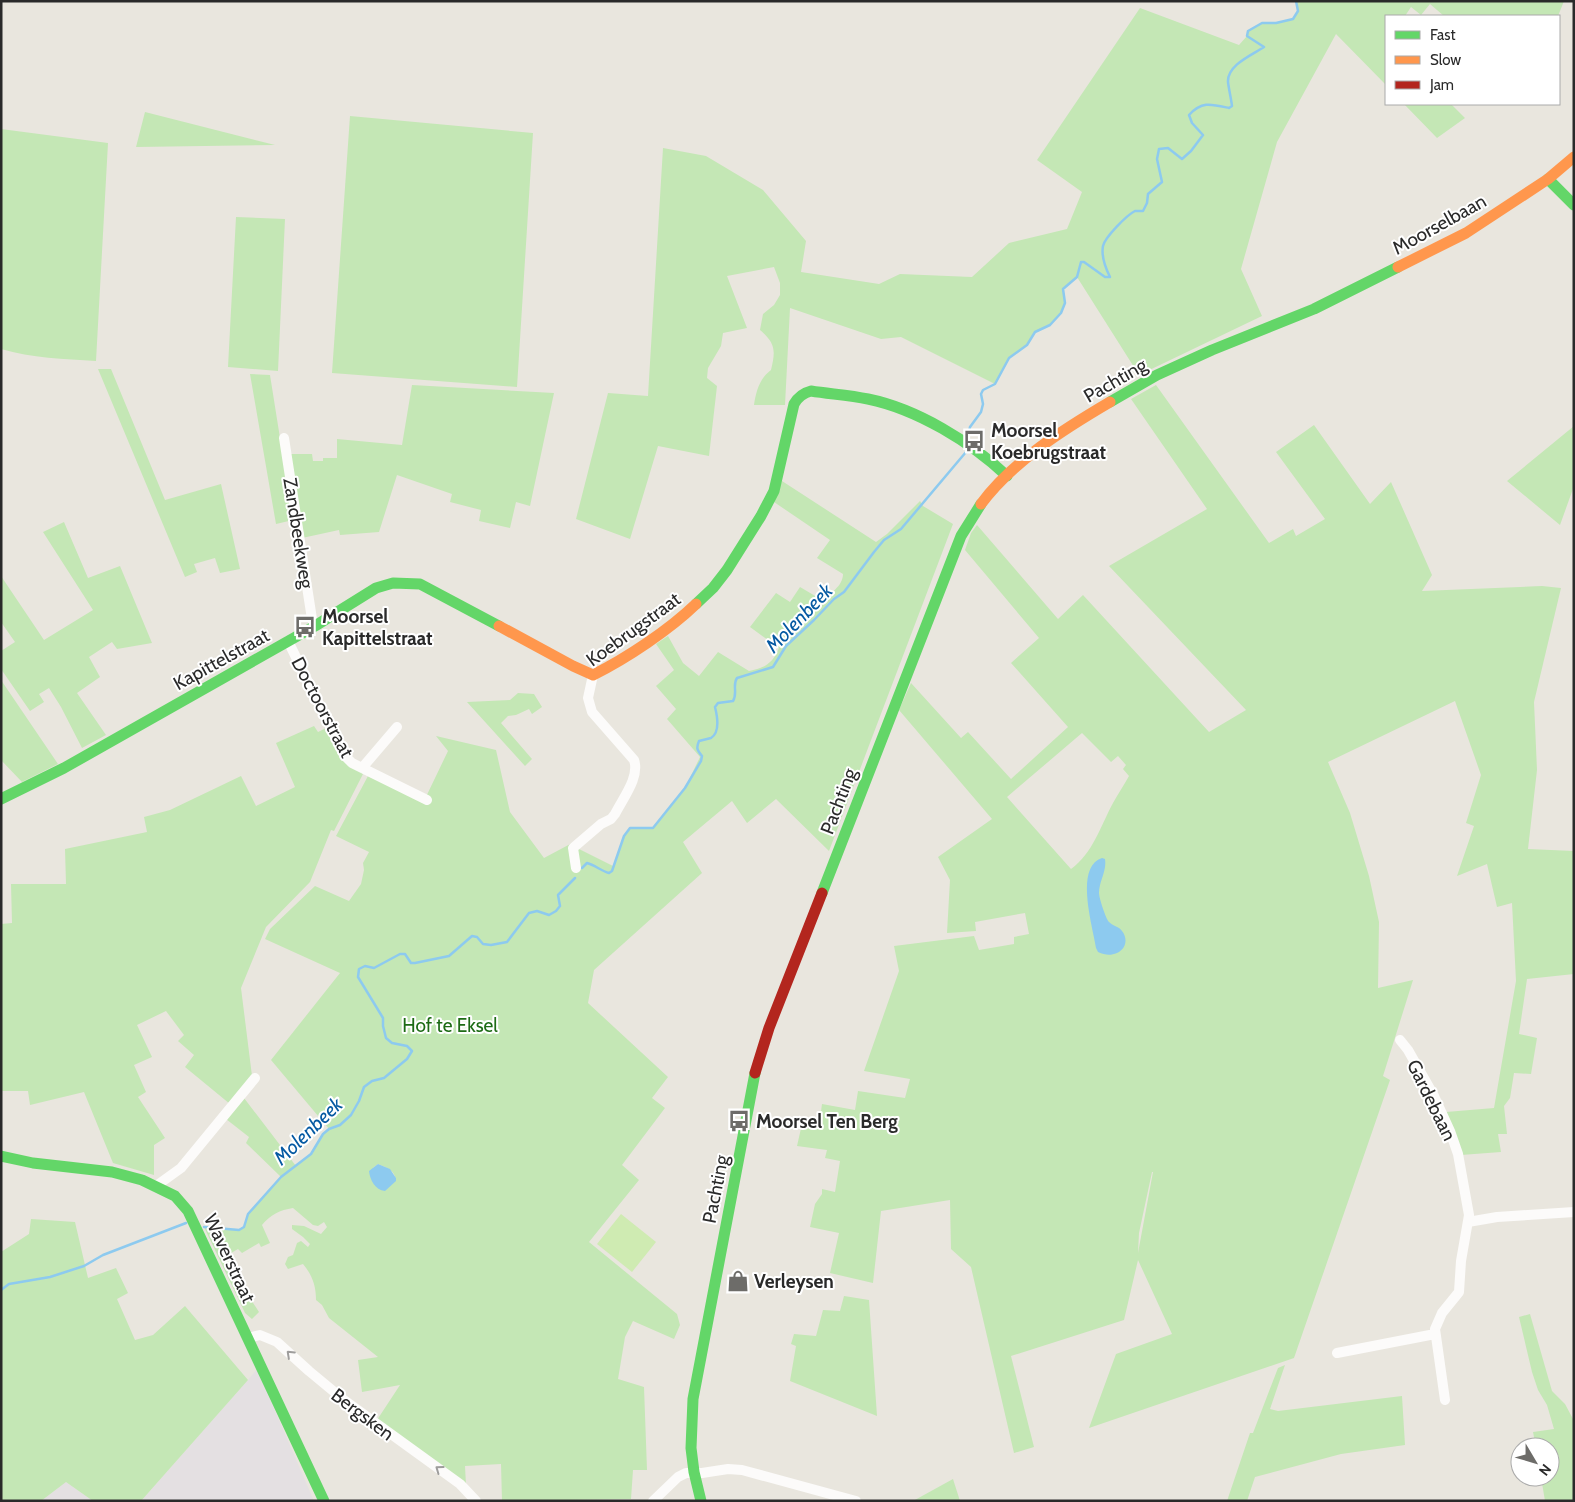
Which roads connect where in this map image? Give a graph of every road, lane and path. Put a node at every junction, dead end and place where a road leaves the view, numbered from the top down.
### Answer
1 (1574, 157) edge
2 (1548, 179) junction
3 (1574, 205) edge
4 (1314, 309) joint
5 (284, 438) dead end
6 (1007, 476) junction
7 (316, 626) junction
8 (288, 642) junction
9 (593, 676) junction
10 (397, 727) dead end
11 (362, 768) junction
12 (1, 799) edge
13 (427, 800) dead end
14 (576, 868) dead end
15 (1400, 1040) dead end
16 (254, 1078) dead end
17 (1, 1156) edge
18 (156, 1186) junction
19 (1574, 1212) edge
20 (1468, 1222) junction
21 (1435, 1334) junction
22 (248, 1338) junction
23 (1337, 1353) dead end
24 (1445, 1400) dead end
25 (694, 1472) junction
26 (324, 1501) edge
27 (476, 1501) edge
28 (652, 1501) edge
29 (702, 1501) edge
30 (856, 1501) edge

1 - 2 street, Moorselbaan
2 - 3 street
2 - 4 street, Moorselbaan
4 - 6 street, Pachting
5 - 7 street, Zandbeekweg
6 - 9 street, Koebrugstraat
6 - 25 street, Pachting
7 - 8 street, Kapittelstraat
7 - 9 street, Kapittelstraat
8 - 11 street, Doctoorstraat
8 - 12 street, Kapittelstraat
9 - 14 street, Koebrugstraat
10 - 11 street, Doctoorstraat
11 - 13 street, Doctoorstraat
15 - 20 street, Gardebaan
16 - 18 street
17 - 18 street, Waverstraat
18 - 22 street, Waverstraat
19 - 20 street
20 - 21 street, Gardebaan
21 - 23 street
21 - 24 street
22 - 26 street, Waverstraat
27 -> 22 street, Bergsken
25 - 28 street
25 - 29 street, Pachting
25 - 30 street

